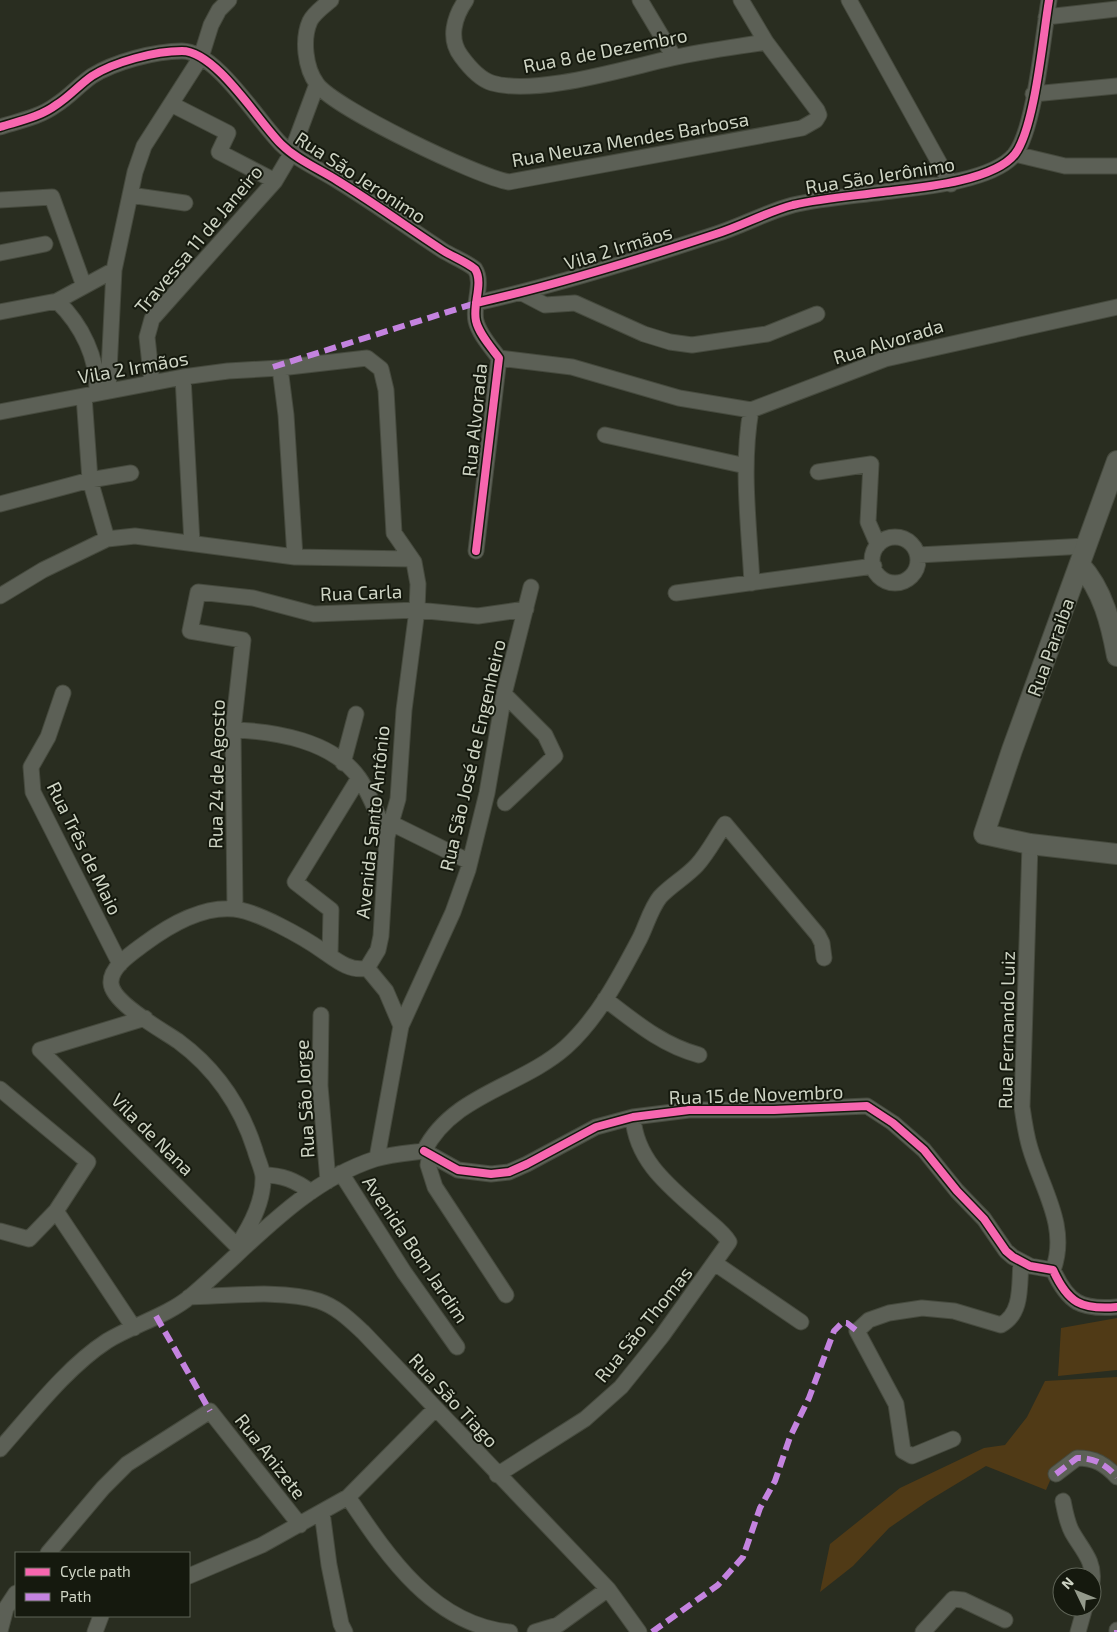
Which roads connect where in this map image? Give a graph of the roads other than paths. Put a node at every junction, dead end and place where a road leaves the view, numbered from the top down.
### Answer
1 (229, 0) edge
2 (331, 0) edge
3 (466, 0) edge
4 (640, 0) edge
5 (741, 0) edge
6 (1048, 0) edge
7 (851, 1) edge
8 (1117, 9) edge
9 (1046, 16) junction
10 (766, 42) junction
11 (201, 57) junction
12 (674, 57) junction
13 (317, 84) junction
14 (1117, 86) edge
15 (1033, 94) junction
16 (172, 104) junction
17 (0, 126) edge
18 (291, 154) junction
19 (1015, 154) junction
20 (1117, 166) edge
21 (275, 181) junction
22 (951, 184) junction
23 (130, 195) junction
24 (0, 200) edge
25 (185, 203) dead end
26 (767, 214) joint
27 (45, 244) dead end
28 (0, 253) edge
29 (475, 269) joint
30 (114, 270) junction
31 (84, 286) junction
32 (522, 293) junction
33 (56, 301) junction
34 (476, 303) junction
35 (1117, 307) edge
36 (0, 312) edge
37 (817, 314) dead end
38 (499, 358) junction
39 (277, 368) junction
40 (184, 377) junction
41 (152, 383) junction
42 (96, 393) junction
43 (751, 410) junction
44 (0, 412) edge
45 (604, 435) dead end
46 (1117, 461) edge
47 (746, 466) junction
48 (818, 472) dead end
49 (131, 473) dead end
50 (90, 480) junction
51 (0, 504) edge
52 (107, 539) junction
53 (192, 543) junction
54 (878, 545) junction
55 (1086, 546) junction
56 (476, 551) dead end
57 (918, 556) junction
58 (295, 557) junction
59 (412, 559) junction
60 (1080, 565) junction
61 (874, 566) junction
62 (752, 583) junction
63 (531, 587) dead end
64 (676, 593) dead end
65 (0, 596) edge
66 (526, 609) junction
67 (417, 610) junction
68 (1113, 621) edge
69 (243, 640) joint
70 (1117, 656) edge
71 (63, 693) dead end
72 (504, 694) junction
73 (356, 714) dead end
74 (233, 730) junction
75 (343, 763) junction
76 (359, 778) junction
77 (505, 803) dead end
78 (389, 830) junction
79 (1030, 844) junction
80 (1117, 854) edge
81 (470, 862) junction
82 (235, 909) junction
83 (330, 955) junction
84 (824, 958) dead end
85 (120, 964) junction
86 (367, 968) junction
87 (605, 999) junction
88 (321, 1014) dead end
89 (145, 1018) junction
90 (401, 1026) junction
91 (699, 1055) dead end
92 (0, 1089) edge
93 (633, 1117) junction
94 (427, 1152) junction
95 (377, 1158) junction
96 (341, 1173) junction
97 (263, 1175) junction
98 (328, 1181) junction
99 (311, 1192) junction
100 (56, 1211) junction
101 (0, 1231) edge
102 (239, 1248) junction
103 (1020, 1262) junction
104 (716, 1264) junction
105 (1053, 1270) junction
106 (506, 1295) dead end
107 (189, 1297) junction
108 (1117, 1308) edge
109 (801, 1322) dead end
110 (134, 1328) junction
111 (457, 1347) dead end
112 (435, 1409) junction
113 (953, 1439) dead end
114 (0, 1449) edge
115 (1056, 1474) dead end
116 (497, 1475) junction
117 (1117, 1478) edge
118 (348, 1497) junction
119 (1063, 1501) dead end
120 (322, 1512) junction
121 (300, 1525) junction
122 (49, 1552) edge
123 (1092, 1567) edge
124 (190, 1576) edge
125 (608, 1589) junction
126 (15, 1594) edge
127 (101, 1617) edge
128 (1082, 1617) edge
129 (1005, 1620) dead end
130 (0, 1631) edge
131 (95, 1632) edge
132 (345, 1632) edge
133 (510, 1632) edge
134 (535, 1632) edge
135 (639, 1632) edge
136 (923, 1632) edge
137 (1078, 1632) edge

1 - 11 street
2 - 13 street
3 - 12 street, Rua 8 de Dezembro
4 - 12 street
5 - 10 street
6 - 9 street
7 - 22 street
8 - 9 street
9 - 15 street
10 - 12 street, Rua 8 de Dezembro
10 - 13 street, Rua Neuza Mendes Barbosa
11 - 16 street
11 - 17 street
11 - 18 street, Rua São Jeronimo
13 - 18 street, Travessa 11 de Janeiro
14 - 15 street
15 - 19 street
16 - 21 street
16 - 23 street
18 - 21 street, Travessa 11 de Janeiro
18 - 29 street, Rua São Jeronimo
19 - 20 street
19 - 22 street, Rua São Jerônimo
21 - 41 street, Travessa 11 de Janeiro
22 - 26 street, Rua São Jerônimo
23 - 25 street
23 - 30 street
24 - 31 street
26 - 32 street, Vila 2 Irmãos
27 - 28 street
29 - 34 street, Rua Alvorada
30 - 31 street
30 - 42 street
31 - 33 street
32 - 34 street, Vila 2 Irmãos
32 - 37 street
33 - 36 street
33 - 42 street
34 - 38 street, Rua Alvorada
35 - 43 street, Rua Alvorada
38 - 43 street, Rua Alvorada
38 - 56 street, Rua Alvorada
39 - 40 street, Vila 2 Irmãos
39 - 58 street
39 - 59 street, Vila 2 Irmãos
40 - 41 street, Vila 2 Irmãos
40 - 53 street
41 - 42 street, Vila 2 Irmãos
42 - 44 street, Vila 2 Irmãos
42 - 50 street
43 - 47 street
45 - 47 street
46 - 55 street, Rua Paraiba
47 - 62 street
48 - 54 street
49 - 50 street
50 - 51 street
50 - 52 street
52 - 53 street
52 - 65 street
53 - 58 street
54 - 57 street
54 - 61 street
55 - 57 street
55 - 60 street, Rua Paraiba
57 - 61 street
58 - 59 street
59 - 67 street, Avenida Santo Antônio
60 - 68 street
60 - 79 street, Rua Paraiba
61 - 62 street
62 - 64 street
63 - 66 street, Rua São José de Engenheiro
66 - 67 street, Rua Carla
66 - 72 street, Rua São José de Engenheiro
67 - 69 street, Rua Carla
67 - 78 street, Avenida Santo Antônio
68 - 70 street
69 - 74 street, Rua 24 de Agosto
71 - 85 street, Rua Três de Maio
72 - 77 street
72 - 81 street, Rua São José de Engenheiro
73 - 75 street
74 - 75 street
74 - 82 street, Rua 24 de Agosto
75 - 76 street
76 - 78 street
76 - 83 street
78 - 81 street
78 - 86 street, Avenida Santo Antônio
79 - 80 street
79 - 105 street, Rua Fernando Luiz
81 - 90 street, Rua São José de Engenheiro
82 - 83 street
82 - 85 street
83 - 86 street
84 - 87 street
85 - 89 street
86 - 90 street
87 - 91 street
87 - 94 street
88 - 98 street, Rua São Jorge
89 - 97 street
89 - 102 street, Vila de Nana
90 - 95 street, Rua São José de Engenheiro
92 - 100 street
93 - 94 street, Rua 15 de Novembro
93 - 103 street, Rua 15 de Novembro
93 - 104 street, Rua São Thomas
94 - 95 street
94 - 106 street
95 - 96 street
96 - 98 street
96 - 111 street, Avenida Bom Jardim
97 - 99 street
97 - 102 street
98 - 99 street
99 - 102 street
100 - 101 street
100 - 110 street
102 - 107 street
103 - 105 street
103 - 113 street
104 - 109 street
104 - 116 street, Rua São Thomas
105 - 108 street
107 - 110 street
107 - 112 street, Rua São Tiago
110 - 114 street
112 - 116 street, Rua São Tiago
112 - 118 street
115 - 117 street
116 - 125 street, Rua São Tiago
118 - 120 street
118 - 133 street
119 - 123 street
120 - 121 street
120 - 132 street, Rua Anizete
121 - 122 street, Rua Anizete
121 - 124 street
125 - 134 street
125 - 135 street, Rua São Tiago
126 - 130 street
127 - 131 street
128 - 137 street
129 - 136 street

